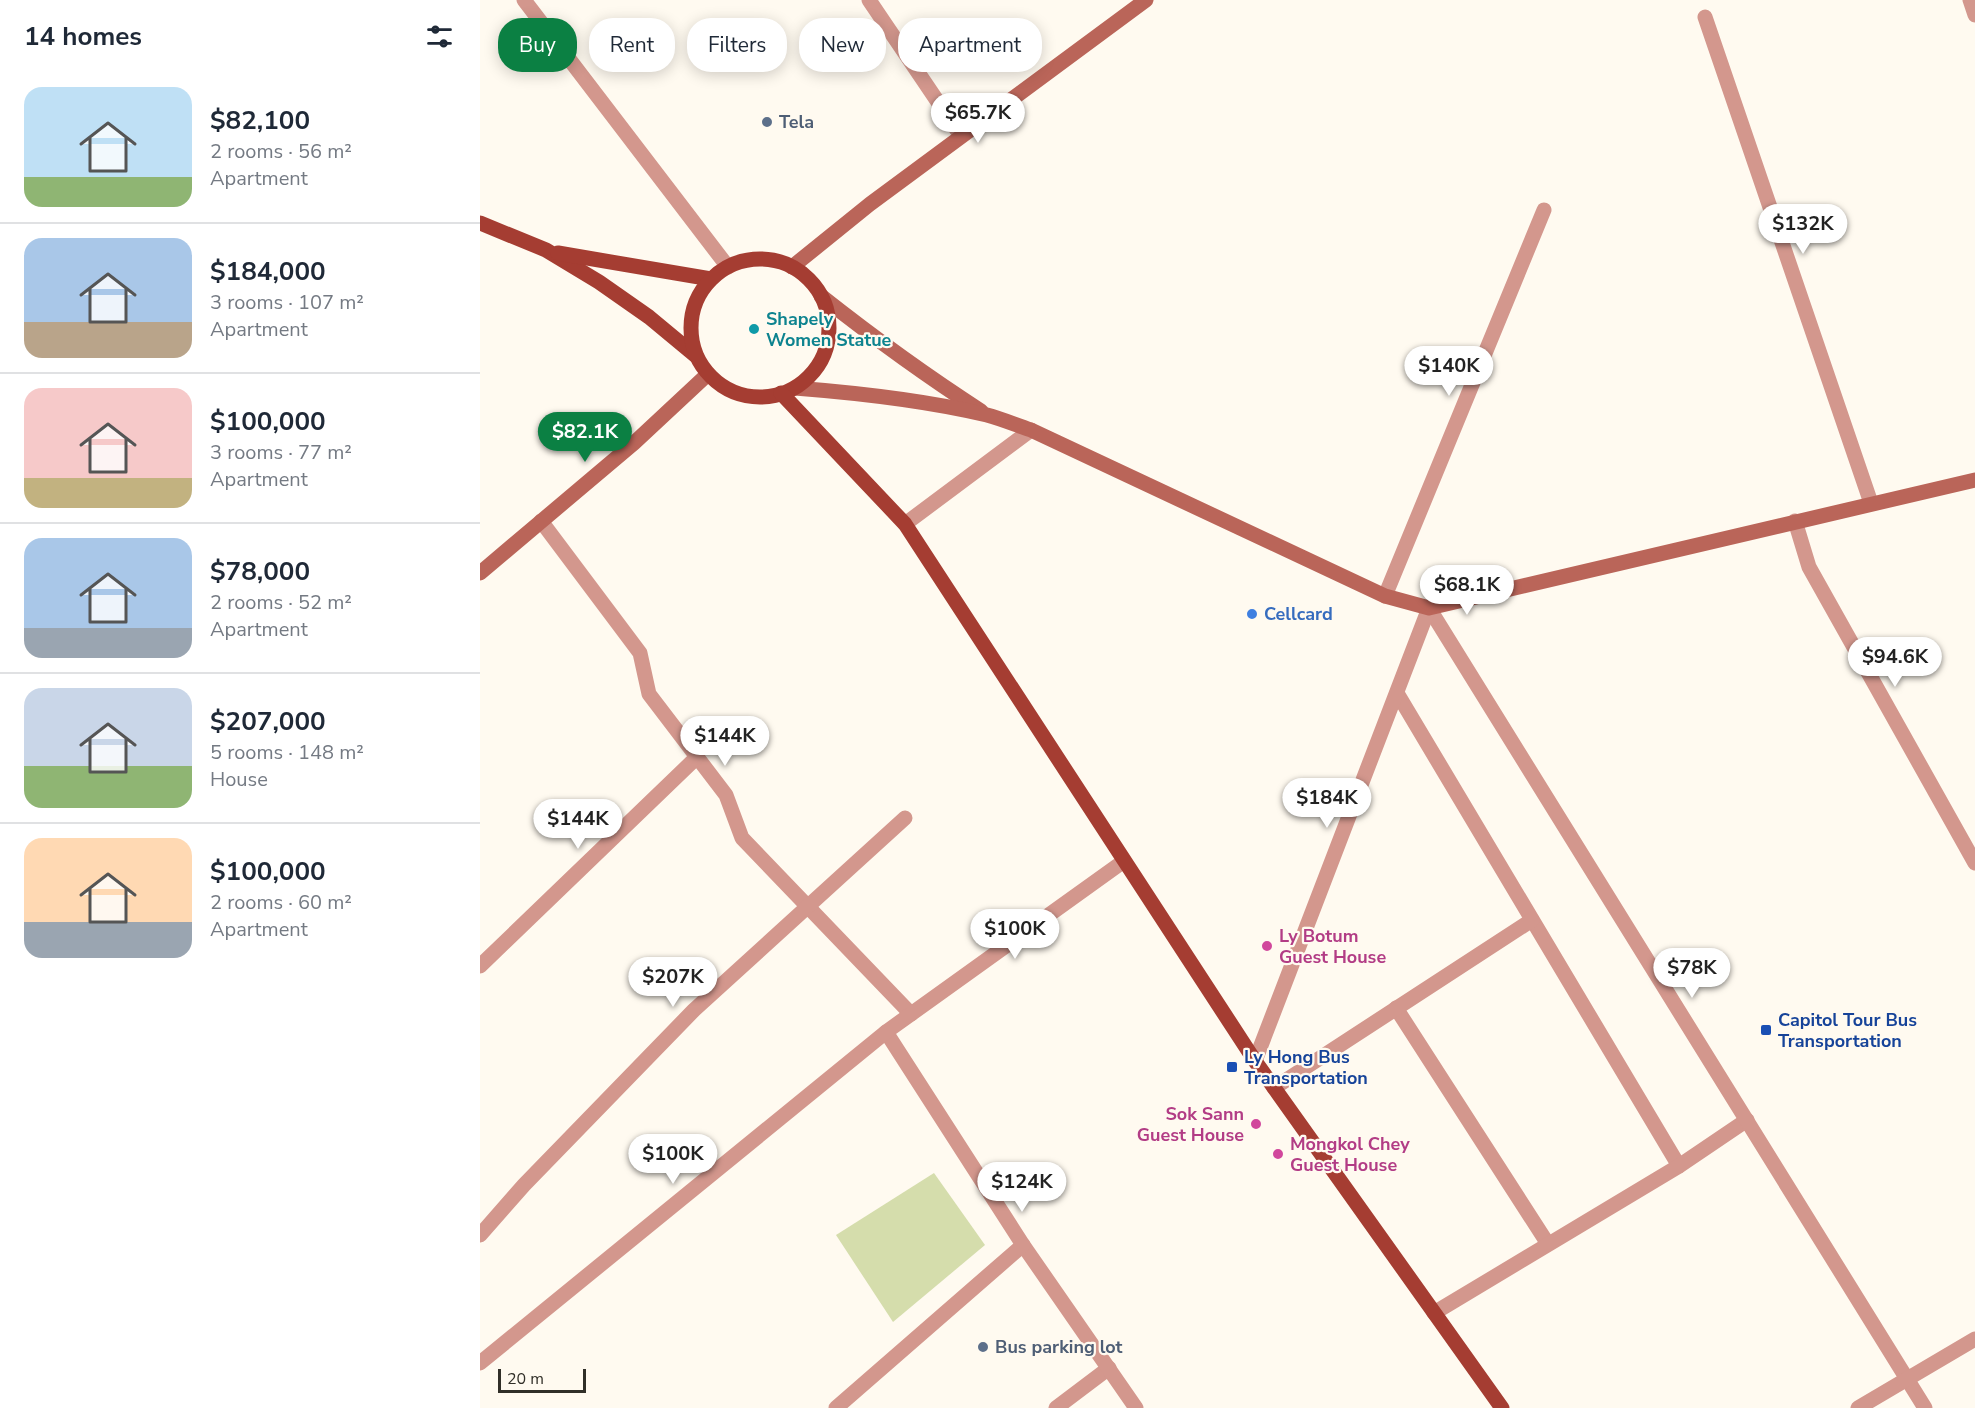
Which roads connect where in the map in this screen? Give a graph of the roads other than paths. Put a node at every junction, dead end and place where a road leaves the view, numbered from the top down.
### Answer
1 (524, 0) edge
2 (869, 0) edge
3 (1146, 0) edge
4 (1970, 0) edge
5 (1975, 15) edge
6 (1705, 17) dead end
7 (961, 136) junction
8 (1544, 210) dead end
9 (480, 223) edge
10 (546, 250) junction
11 (729, 267) junction
12 (792, 267) junction
13 (711, 279) junction
14 (821, 296) junction
15 (696, 356) junction
16 (708, 374) junction
17 (788, 390) junction
18 (989, 416) junction
19 (1030, 430) junction
20 (1975, 480) edge
21 (1871, 503) junction
22 (541, 521) junction
23 (1795, 521) junction
24 (905, 524) junction
25 (480, 573) edge
26 (1385, 596) junction
27 (1429, 608) junction
28 (1397, 693) junction
29 (697, 757) junction
30 (905, 818) dead end
31 (1124, 861) junction
32 (1975, 863) edge
33 (808, 908) junction
34 (1532, 920) junction
35 (480, 966) edge
36 (1396, 1008) junction
37 (911, 1014) junction
38 (886, 1032) junction
39 (1255, 1061) junction
40 (1274, 1088) junction
41 (1747, 1120) junction
42 (1678, 1166) junction
43 (480, 1235) edge
44 (1548, 1244) junction
45 (1023, 1245) junction
46 (1434, 1312) junction
47 (1975, 1339) edge
48 (480, 1363) edge
49 (1109, 1368) junction
50 (1908, 1378) junction
51 (838, 1408) edge
52 (1056, 1408) edge
53 (1136, 1408) edge
54 (1502, 1408) edge
55 (1858, 1408) edge
56 (1925, 1408) edge

1 - 11 street
2 - 7 street
3 - 7 main road
4 - 5 street
6 - 21 street
7 - 12 main road
8 - 26 street
9 - 10 main road
10 - 13 main road
10 - 15 main road
11 - 12 main road
11 - 13 main road
12 - 14 main road
13 - 15 main road
14 - 17 main road
14 - 18 main road
15 - 16 main road
16 - 17 main road
16 - 22 main road
17 - 18 main road
17 - 24 main road
18 - 19 main road
19 - 24 street
19 - 26 main road
20 - 21 main road
21 - 23 main road
22 - 25 main road
22 - 29 street
23 - 27 main road
23 - 32 street
24 - 31 main road
26 - 27 main road
27 - 28 street
27 - 41 street
28 - 34 street
28 - 39 street
29 - 33 street
29 - 35 street
30 - 33 street
31 - 37 street
31 - 39 main road
33 - 37 street
33 - 43 street
34 - 36 street
34 - 42 street
36 - 40 street
36 - 44 street
37 - 38 street
38 - 45 street
38 - 48 street
39 - 40 main road
40 - 46 main road
41 - 42 street
41 - 50 street
42 - 44 street
44 - 46 street
45 - 49 street
45 - 51 street
46 - 54 main road
47 - 50 street
49 - 52 street
49 - 53 street
50 - 55 street
50 - 56 street

